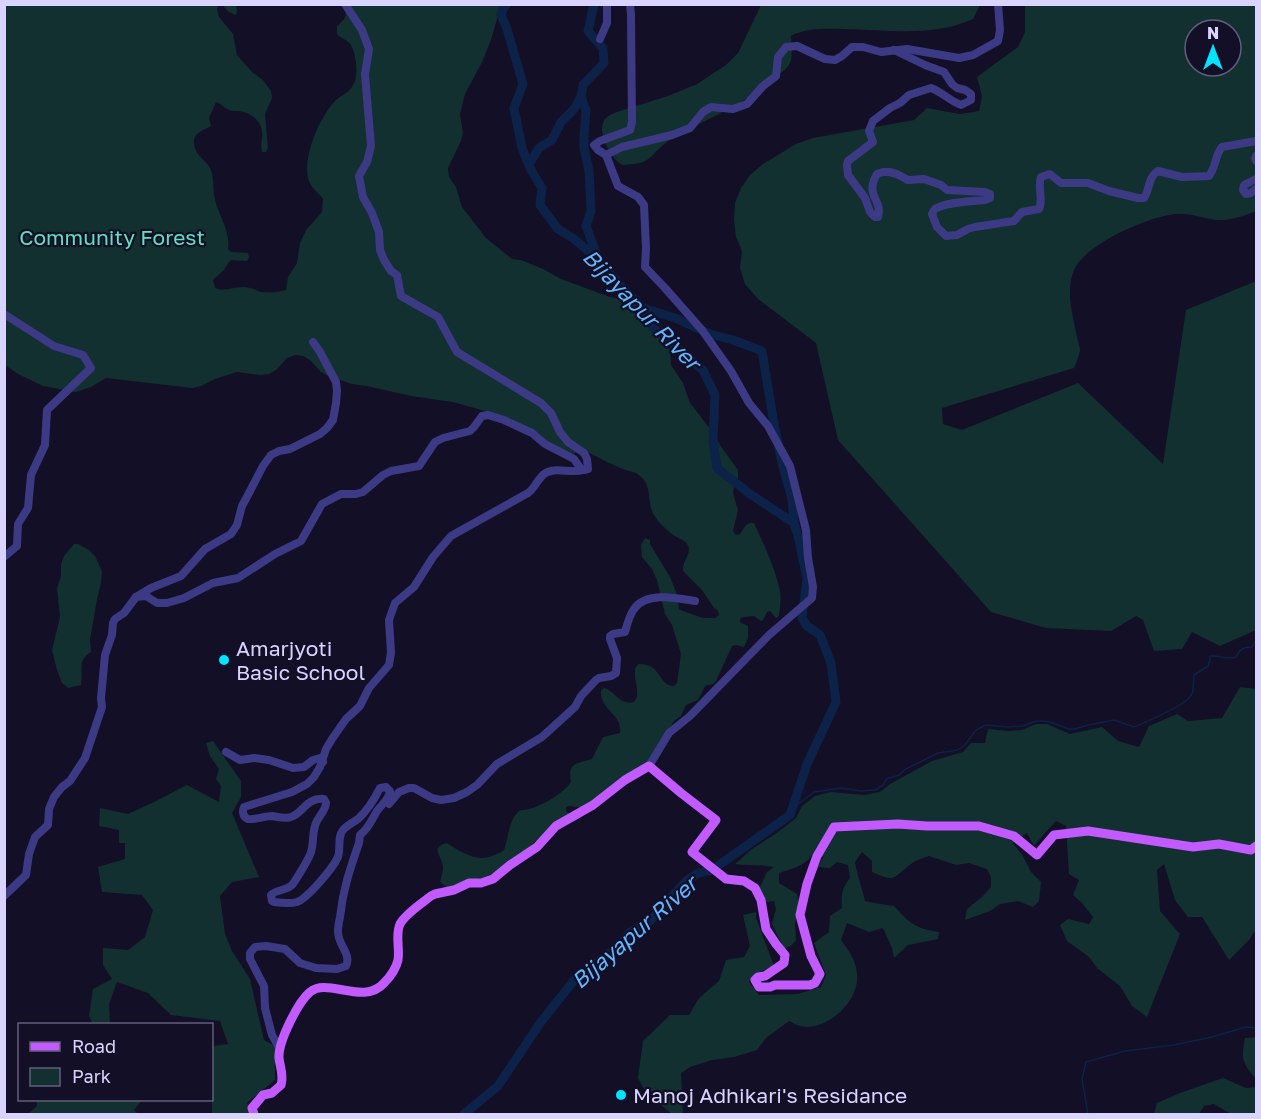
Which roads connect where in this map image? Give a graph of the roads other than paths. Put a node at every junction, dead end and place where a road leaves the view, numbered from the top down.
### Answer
1 (345, 4) edge
2 (607, 4) edge
3 (630, 4) edge
4 (998, 4) edge
5 (600, 39) dead end
6 (894, 50) junction
7 (1257, 141) edge
8 (606, 154) junction
9 (1257, 156) edge
10 (1257, 161) edge
11 (1257, 178) edge
12 (1257, 189) edge
13 (4, 314) edge
14 (313, 342) dead end
15 (583, 470) junction
16 (4, 557) edge
17 (136, 597) junction
18 (694, 601) dead end
19 (226, 752) dead end
20 (323, 762) junction
21 (649, 766) junction
22 (374, 817) junction
23 (1257, 846) edge
24 (4, 896) edge
25 (280, 1049) junction
26 (254, 1114) edge

1 - 15 street
2 - 5 street
3 - 8 street
4 - 6 street
6 - 7 street
6 - 8 street
8 - 21 street
9 - 10 street
11 - 12 street
13 - 16 street
14 - 17 street
15 - 17 street
15 - 20 street
17 - 24 street
18 - 22 street
19 - 20 street
20 - 22 street
21 - 23 main road
21 - 25 main road
22 - 25 street
25 - 26 main road

